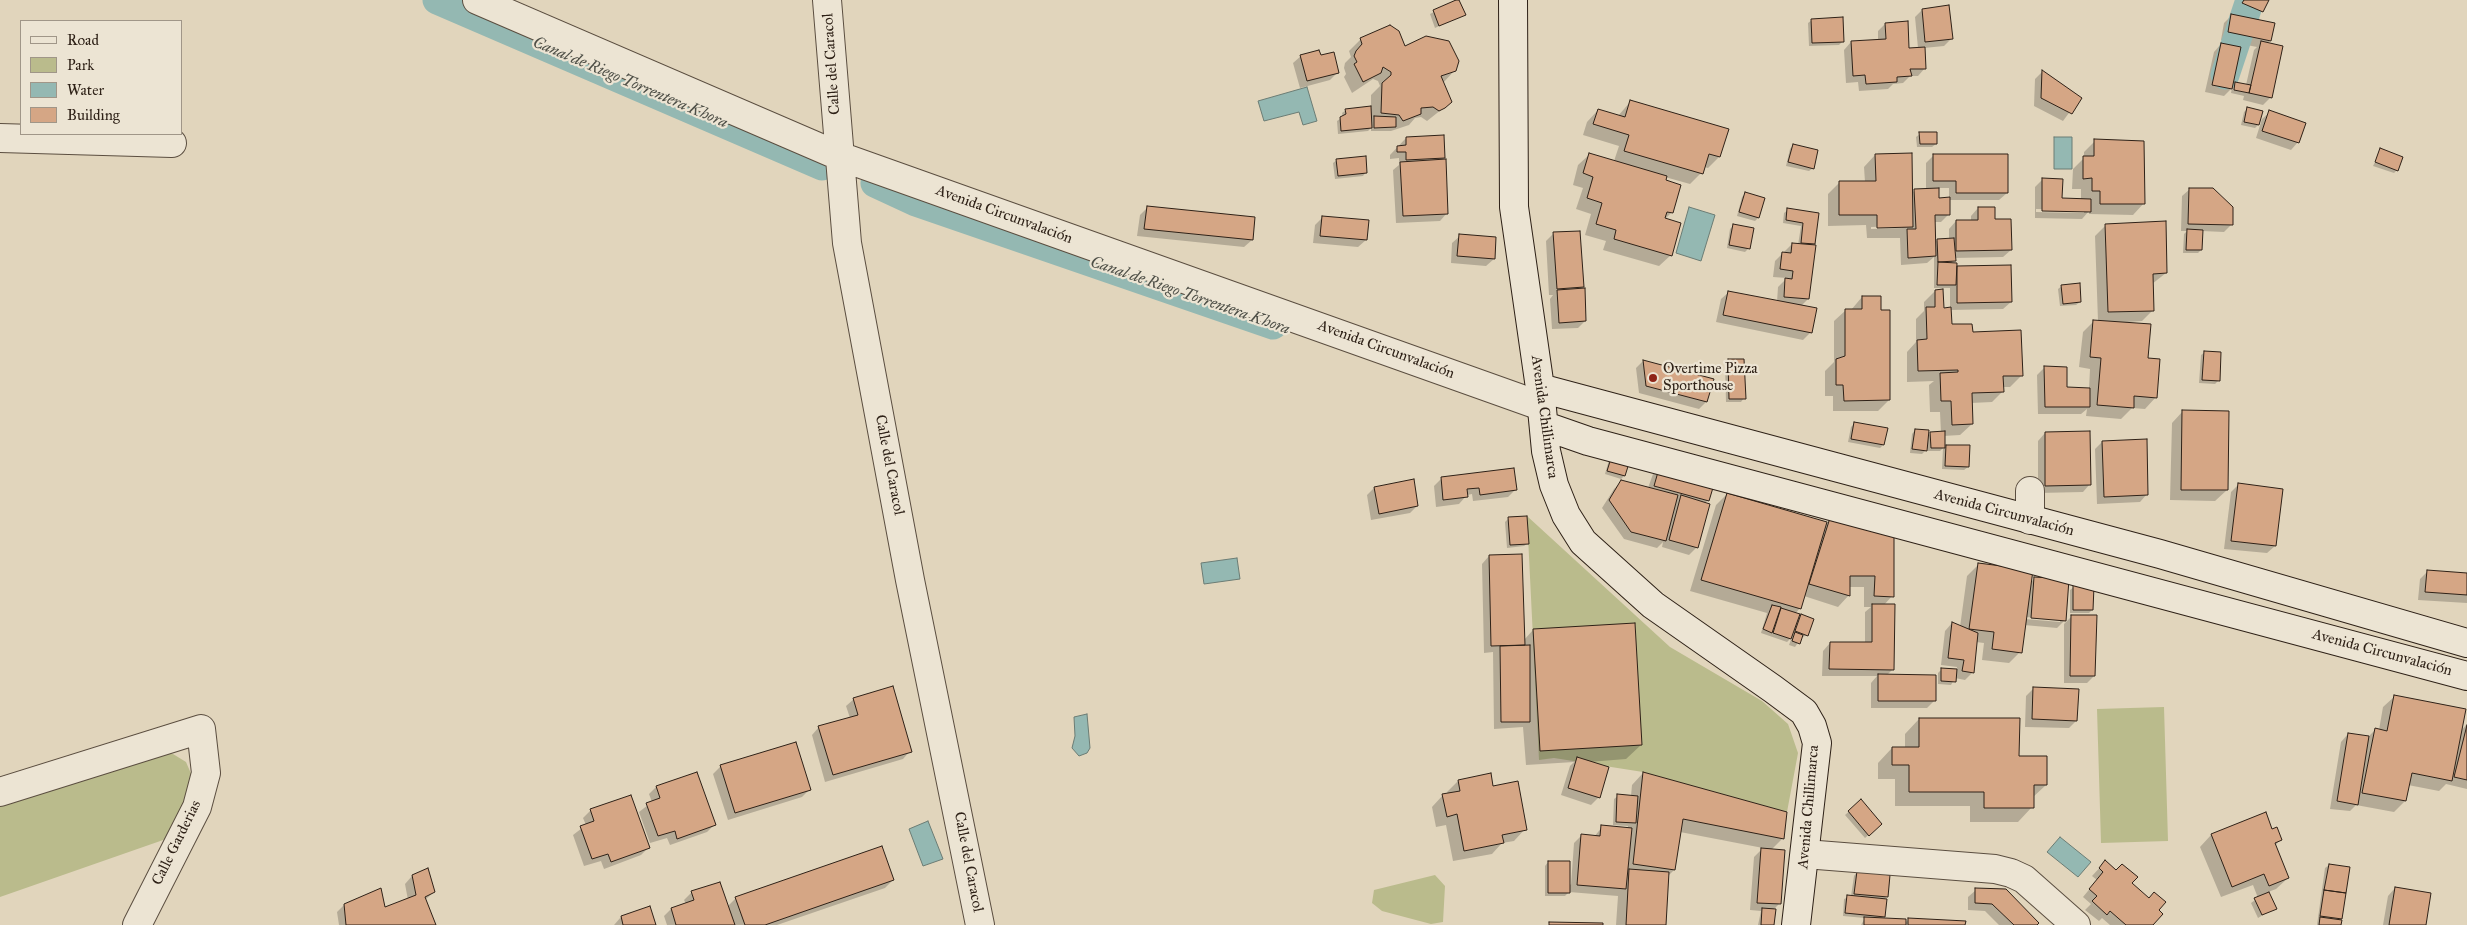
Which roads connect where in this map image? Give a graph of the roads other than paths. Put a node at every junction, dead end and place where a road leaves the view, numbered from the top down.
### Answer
1 (477, 0) edge
2 (827, 0) edge
3 (1513, 0) edge
4 (0, 138) edge
5 (172, 142) dead end
6 (839, 156) junction
7 (1542, 406) junction
8 (2030, 491) dead end
9 (2030, 520) junction
10 (2467, 643) edge
11 (2467, 676) edge
12 (0, 792) edge
13 (1805, 854) junction
14 (137, 925) edge
15 (980, 925) edge
16 (1796, 925) edge
17 (2076, 925) edge

1 - 6 street, Avenida Circunvalación
2 - 6 street, Calle del Caracol
3 - 7 street, Avenida Chillimarca
4 - 5 street
6 - 7 street, Avenida Circunvalación
6 - 15 street, Calle del Caracol
7 - 9 street, Avenida Circunvalación
7 - 11 street, Avenida Circunvalación
7 - 13 street, Avenida Chillimarca
8 - 9 street
9 - 10 street, Avenida Circunvalación
12 - 14 street, Calle Garderias
13 - 16 street, Avenida Chillimarca
13 - 17 street

